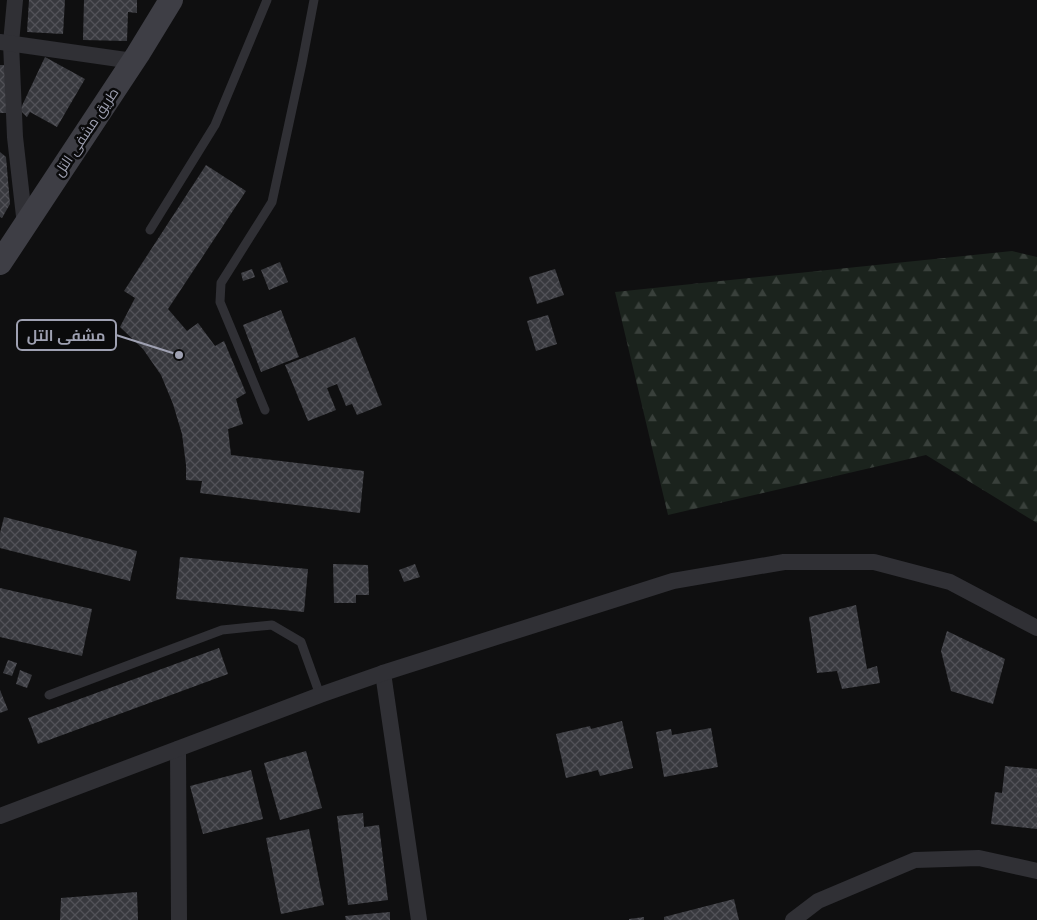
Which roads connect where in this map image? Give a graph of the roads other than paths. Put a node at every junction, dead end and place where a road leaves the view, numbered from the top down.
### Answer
1 (15, 0) edge
2 (172, 0) edge
3 (267, 0) edge
4 (314, 0) edge
5 (5, 42) edge
6 (133, 61) junction
7 (25, 225) junction
8 (150, 230) dead end
9 (0, 263) edge
10 (266, 410) dead end
11 (1037, 628) edge
12 (383, 673) junction
13 (49, 695) dead end
14 (320, 695) junction
15 (178, 748) junction
16 (0, 816) edge
17 (1037, 871) edge
18 (179, 920) edge
19 (419, 920) edge
20 (793, 920) edge

1 - 5 street
2 - 6 street, طريق مشفى التل
3 - 8 lane
4 - 10 lane
5 - 6 street
5 - 7 street
6 - 7 street, طريق مشفى التل
7 - 9 street, طريق مشفى التل
11 - 12 street
12 - 14 street
12 - 19 street
13 - 14 lane
14 - 15 street
15 - 16 street
15 - 18 street
17 - 20 street

